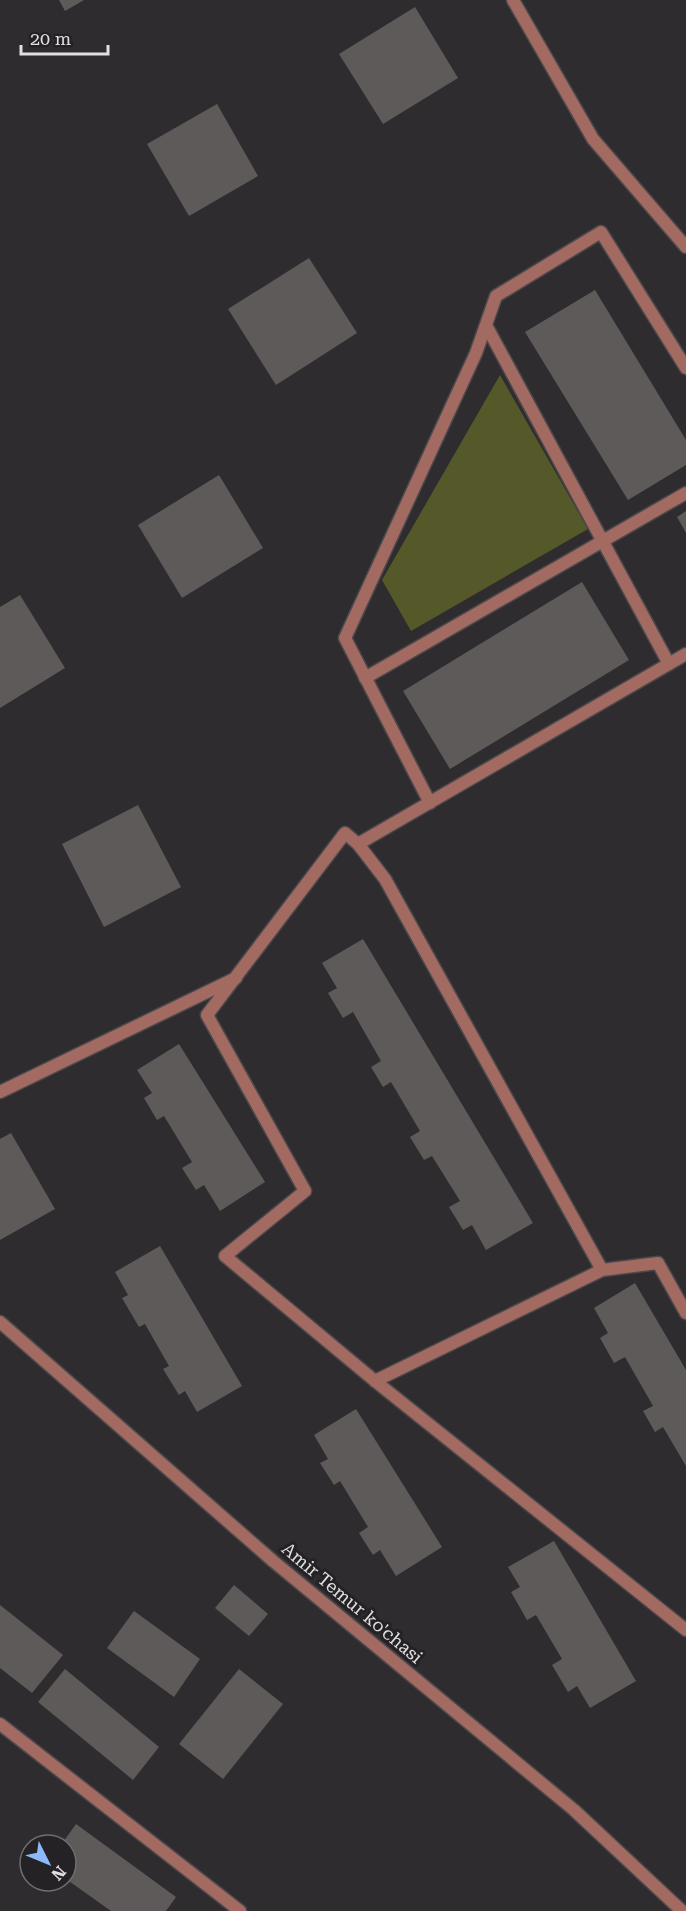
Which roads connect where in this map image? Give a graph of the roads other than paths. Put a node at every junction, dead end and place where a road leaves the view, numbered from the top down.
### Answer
1 (513, 0) edge
2 (686, 247) edge
3 (487, 327) junction
4 (686, 368) edge
5 (686, 493) edge
6 (604, 541) junction
7 (686, 654) edge
8 (669, 664) junction
9 (365, 678) junction
10 (430, 803) junction
11 (358, 844) junction
12 (237, 977) junction
13 (0, 1092) edge
14 (602, 1270) junction
15 (686, 1313) edge
16 (0, 1322) edge
17 (375, 1381) junction
18 (686, 1630) edge
19 (0, 1724) edge
20 (240, 1911) edge
21 (682, 1911) edge

1 - 2 street
3 - 4 street
3 - 6 street
3 - 9 street
5 - 6 street
6 - 8 street
6 - 9 street
7 - 8 street
8 - 10 street
9 - 10 street
10 - 11 street
11 - 12 street
11 - 14 street
12 - 13 street
12 - 17 street
14 - 15 street
14 - 17 street
16 - 21 street, Amir Temur ko'chasi
17 - 18 street
19 - 20 street

